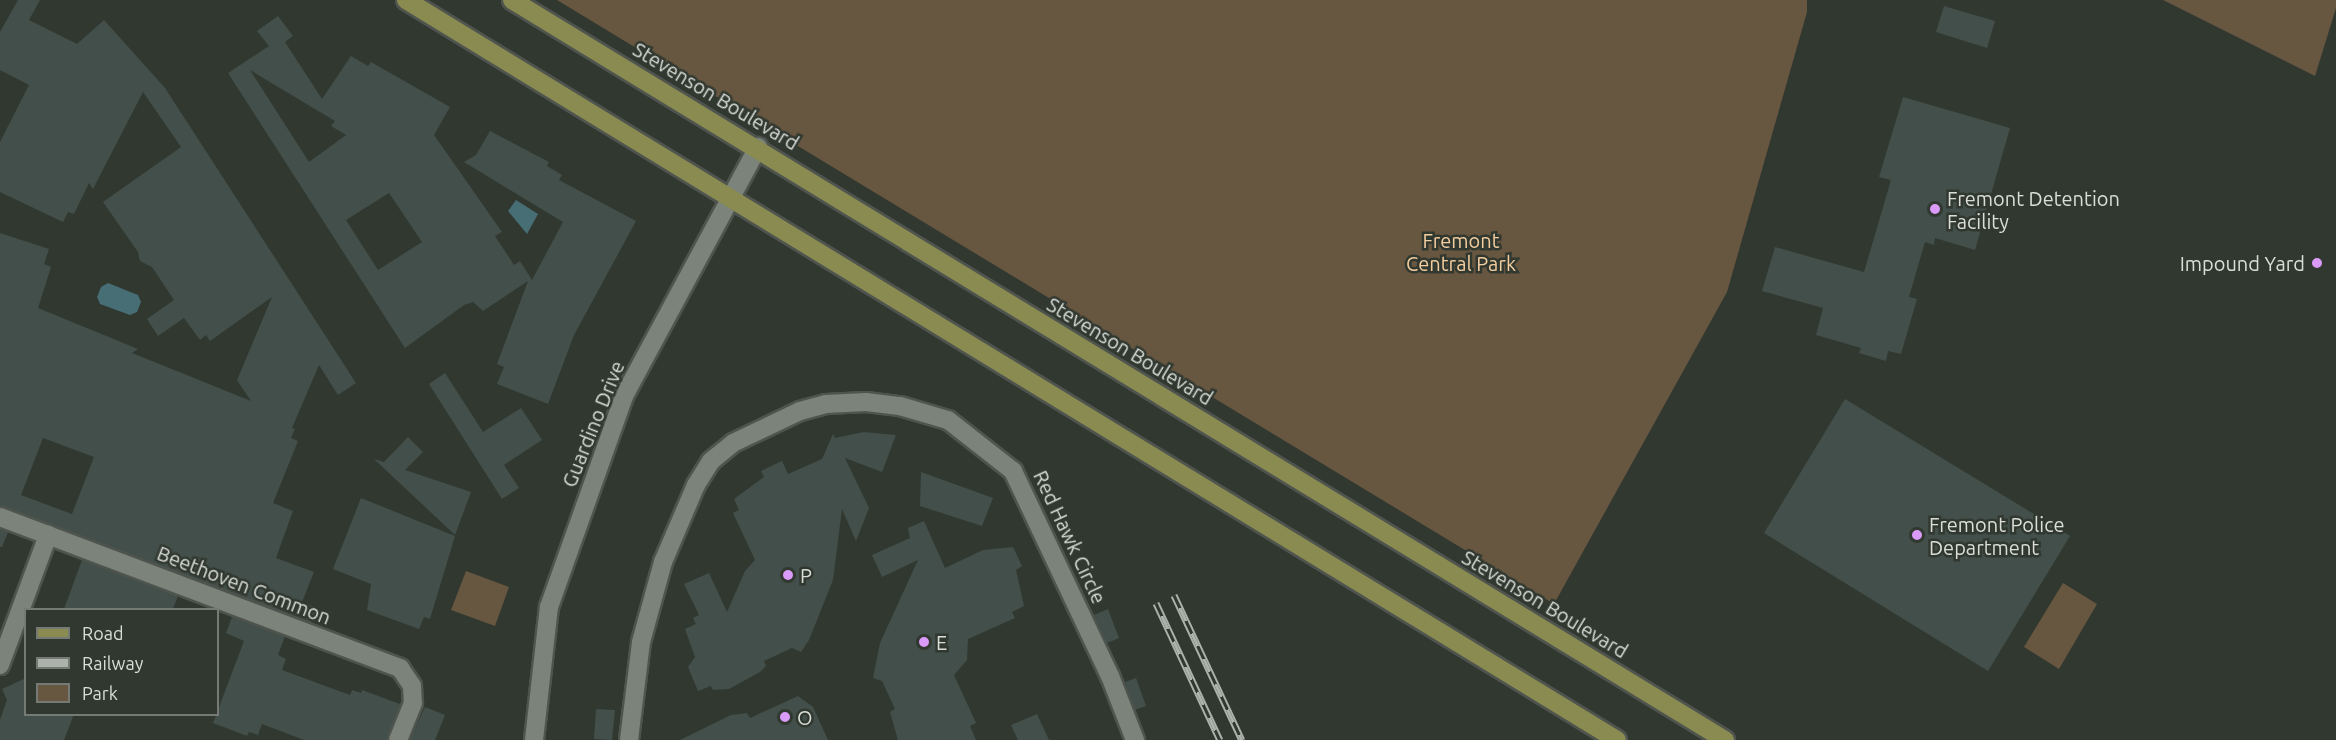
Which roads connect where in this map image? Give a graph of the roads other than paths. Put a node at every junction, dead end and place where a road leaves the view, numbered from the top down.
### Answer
1 (406, 0) edge
2 (512, 0) edge
3 (758, 147) junction
4 (729, 196) junction
5 (0, 517) edge
6 (48, 535) junction
7 (0, 665) edge
8 (398, 740) edge
9 (534, 740) edge
10 (629, 740) edge
11 (1135, 740) edge
12 (1617, 740) edge
13 (1725, 740) edge

1 - 4 main road
2 - 3 main road, Stevenson Boulevard
3 - 4 street, Guardino Drive
3 - 13 main road, Stevenson Boulevard
4 - 9 street, Guardino Drive
4 - 12 main road
5 - 6 street, Beethoven Common
6 - 7 street
6 - 8 street, Beethoven Common
10 - 11 street, Red Hawk Circle

